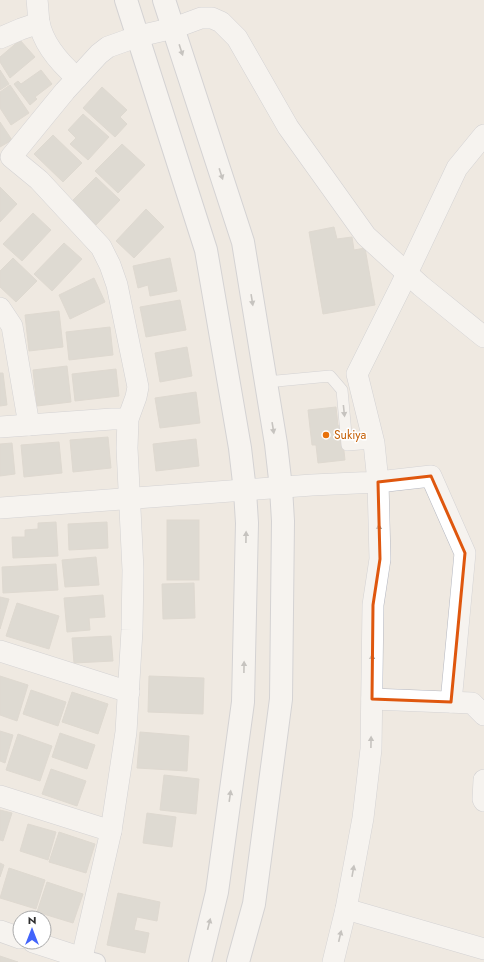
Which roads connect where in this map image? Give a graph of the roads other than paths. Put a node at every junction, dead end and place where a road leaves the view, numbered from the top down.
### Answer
1 (38, 0) edge
2 (126, 0) edge
3 (164, 0) edge
4 (211, 9) edge
5 (40, 23) junction
6 (174, 28) junction
7 (139, 36) junction
8 (0, 38) edge
9 (77, 78) junction
10 (484, 135) edge
11 (406, 273) junction
12 (0, 308) edge
13 (484, 337) edge
14 (266, 382) junction
15 (128, 419) junction
16 (29, 425) junction
17 (0, 427) edge
18 (374, 443) junction
19 (378, 482) junction
20 (280, 488) junction
21 (245, 491) junction
22 (130, 499) junction
23 (0, 508) edge
24 (0, 651) edge
25 (129, 692) junction
26 (372, 699) junction
27 (451, 702) junction
28 (484, 715) edge
29 (484, 780) edge
30 (0, 796) edge
31 (484, 801) edge
32 (111, 831) junction
33 (346, 909) junction
34 (0, 931) edge
35 (12, 935) edge
36 (52, 949) edge
37 (484, 949) edge
38 (86, 961) edge
39 (200, 962) edge
40 (238, 962) edge
41 (333, 962) edge

1 - 5 street
2 - 7 street
3 - 6 street
4 - 6 street
4 - 11 street
5 - 8 street
5 - 9 street
6 - 7 street
6 -> 14 street
7 - 9 street
7 - 21 street
9 - 15 street
10 - 11 street
11 - 13 street
11 - 18 street
12 - 16 street
14 -> 18 lane
14 -> 20 street
15 - 16 street
15 - 22 street
16 - 17 street
18 - 19 street
19 - 20 street
26 -> 19 street
19 - 27 street
20 - 21 street
20 - 40 street
21 - 22 street
39 -> 21 street
22 - 23 street
22 - 25 street
24 - 25 street
25 - 32 street
26 - 27 street
33 -> 26 street
27 - 28 street
29 - 31 street
30 - 32 street
32 - 38 street
33 - 37 street
41 -> 33 street
34 - 35 street
36 - 38 street

